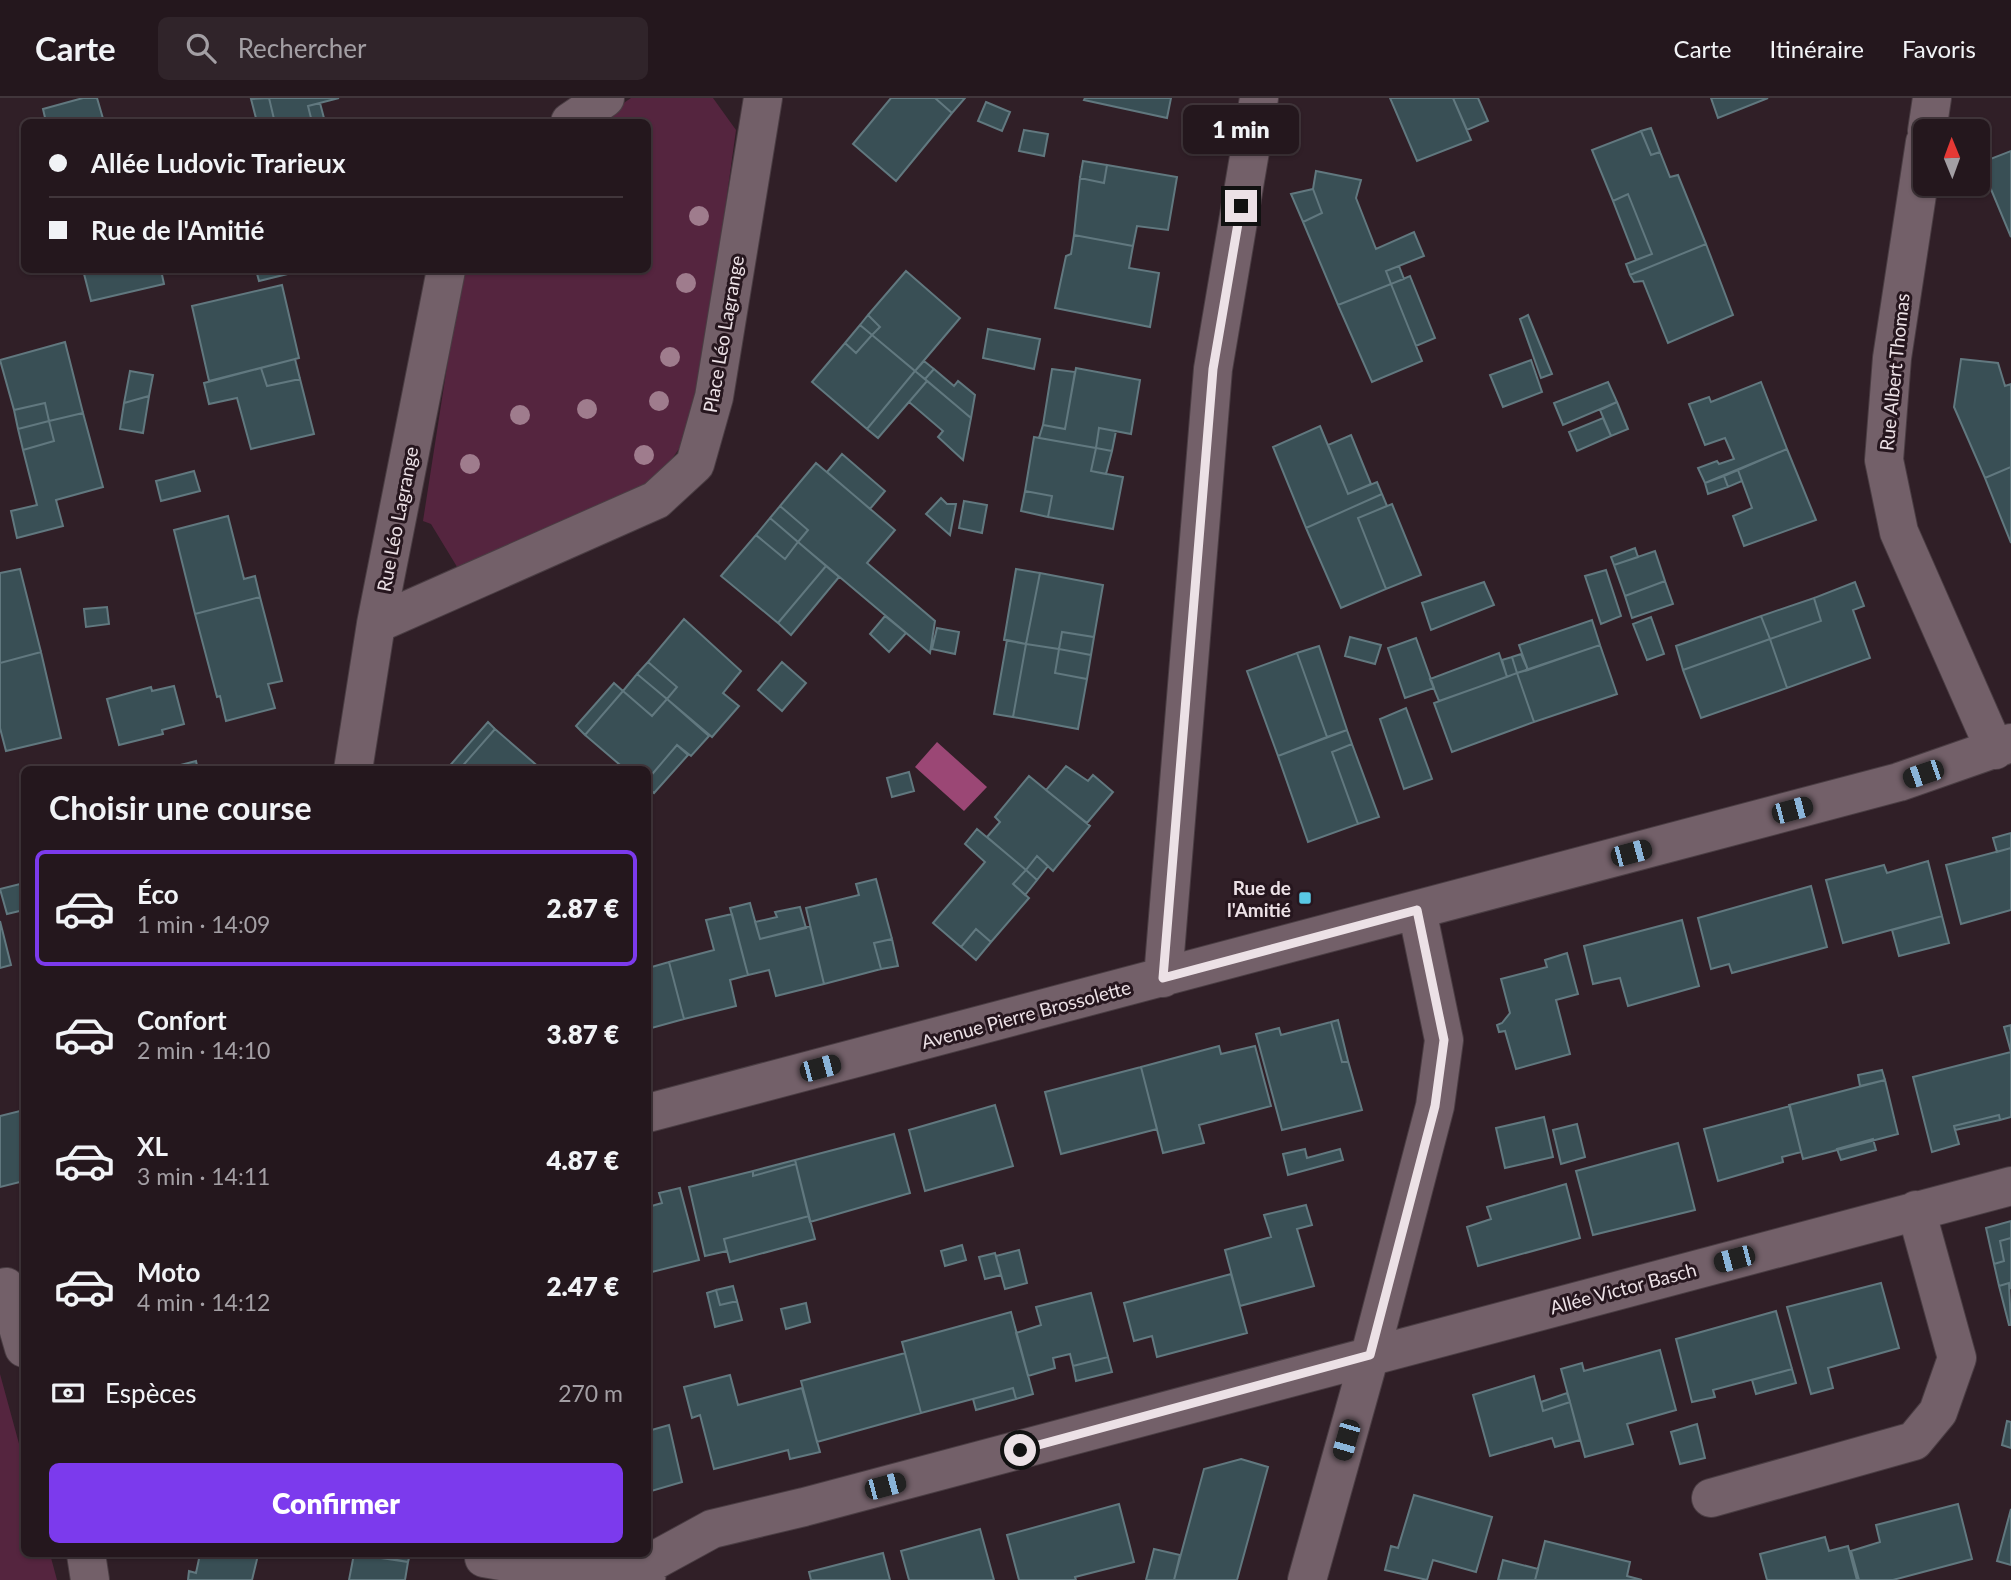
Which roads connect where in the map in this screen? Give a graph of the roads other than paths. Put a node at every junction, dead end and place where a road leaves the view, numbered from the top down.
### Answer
1 (605, 98) edge
2 (763, 98) edge
3 (1259, 98) edge
4 (1932, 98) edge
5 (574, 119) edge
6 (1929, 119) edge
7 (1917, 196) edge
8 (445, 273) edge
9 (376, 624) junction
10 (2003, 747) edge
11 (354, 766) edge
12 (1417, 910) junction
13 (1163, 978) junction
14 (651, 1112) edge
15 (2011, 1186) edge
16 (1916, 1210) junction
17 (10, 1286) edge
18 (21, 1335) edge
19 (1370, 1355) junction
20 (1712, 1498) dead end
21 (86, 1557) edge
22 (484, 1558) dead end
23 (647, 1572) edge
24 (90, 1580) edge
25 (1307, 1580) edge

1 - 5 street
2 - 9 street, Place Léo Lagrange
3 - 13 street
4 - 6 street
7 - 10 street, Rue Albert Thomas
8 - 9 street, Rue Léo Lagrange
9 - 11 street, Rue Léo Lagrange
10 - 12 street, Avenue Pierre Brossolette
12 - 13 street, Avenue Pierre Brossolette
12 - 19 street
13 - 14 street, Avenue Pierre Brossolette
15 - 16 street, Allée Victor Basch
16 - 19 street, Allée Victor Basch
16 - 20 street
17 - 18 street
19 - 23 street, Allée Victor Basch
19 - 25 street
21 - 24 street
22 - 23 street

